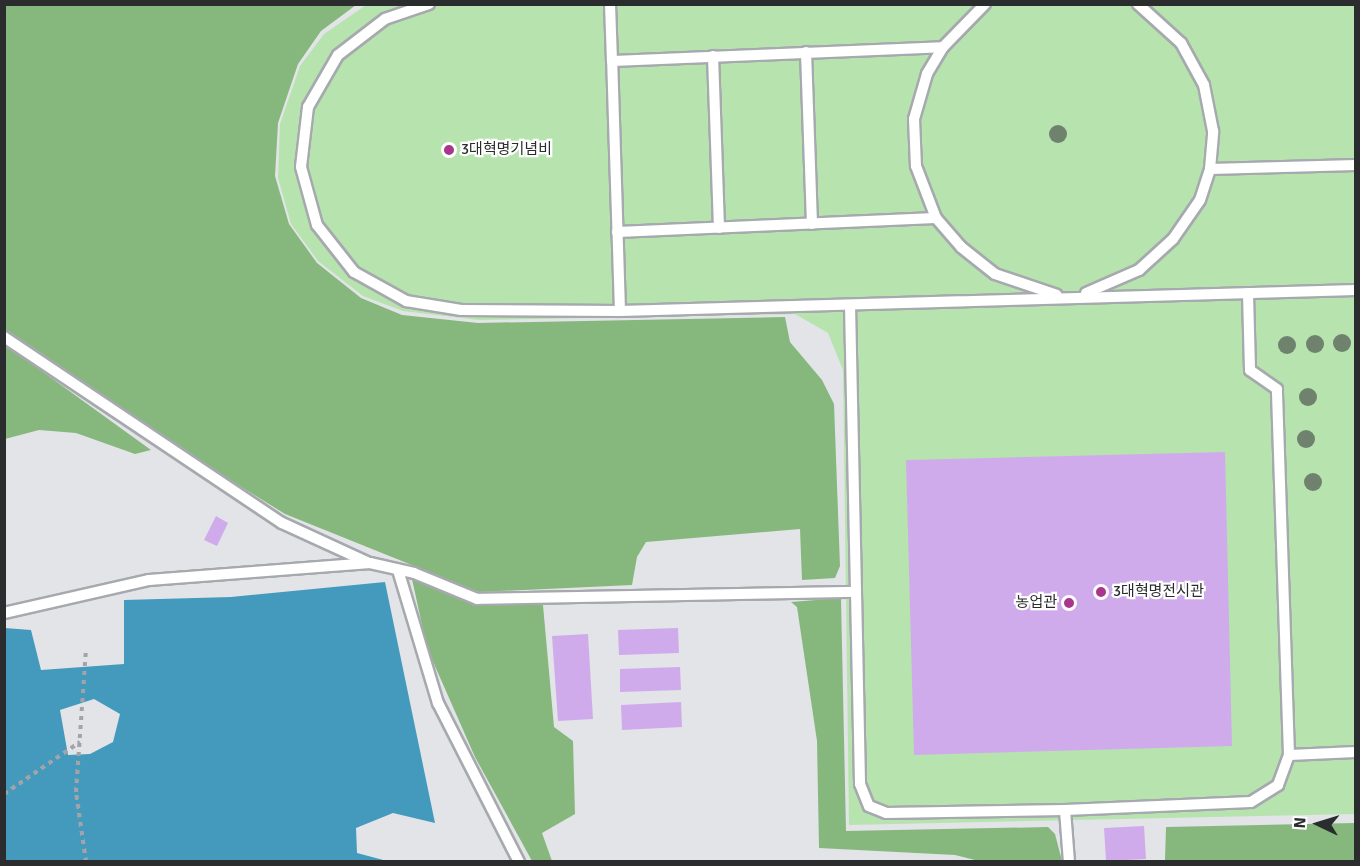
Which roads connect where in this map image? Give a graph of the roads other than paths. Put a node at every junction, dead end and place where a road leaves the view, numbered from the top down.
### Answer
1 (429, 4) edge
2 (610, 4) edge
3 (985, 4) edge
4 (1138, 4) edge
5 (942, 47) junction
6 (806, 52) junction
7 (713, 56) junction
8 (612, 61) junction
9 (1356, 165) edge
10 (1210, 169) junction
11 (936, 219) junction
12 (812, 224) junction
13 (719, 228) junction
14 (617, 231) junction
15 (1356, 290) edge
16 (1248, 293) junction
17 (1068, 297) junction
18 (850, 305) junction
19 (620, 311) junction
20 (4, 337) edge
21 (370, 563) junction
22 (398, 570) junction
23 (855, 592) junction
24 (4, 613) edge
25 (1356, 752) edge
26 (1289, 754) junction
27 (1065, 810) junction
28 (519, 861) edge
29 (1069, 861) edge

1 - 19 lane
2 - 8 lane
3 - 5 lane
4 - 10 lane
5 - 6 lane
5 - 11 lane
6 - 7 lane
6 - 12 lane
7 - 8 lane
7 - 13 lane
8 - 14 lane
9 - 10 lane
10 - 17 lane
11 - 12 lane
11 - 17 lane
12 - 13 lane
13 - 14 lane
14 - 19 lane
15 - 16 lane
16 - 17 lane
16 - 26 lane
17 - 18 lane
18 - 19 lane
18 - 23 lane
20 - 21 lane
21 - 22 lane
21 - 24 lane
22 - 23 lane
22 - 28 lane
23 - 27 lane
25 - 26 lane
26 - 27 lane
27 - 29 lane

